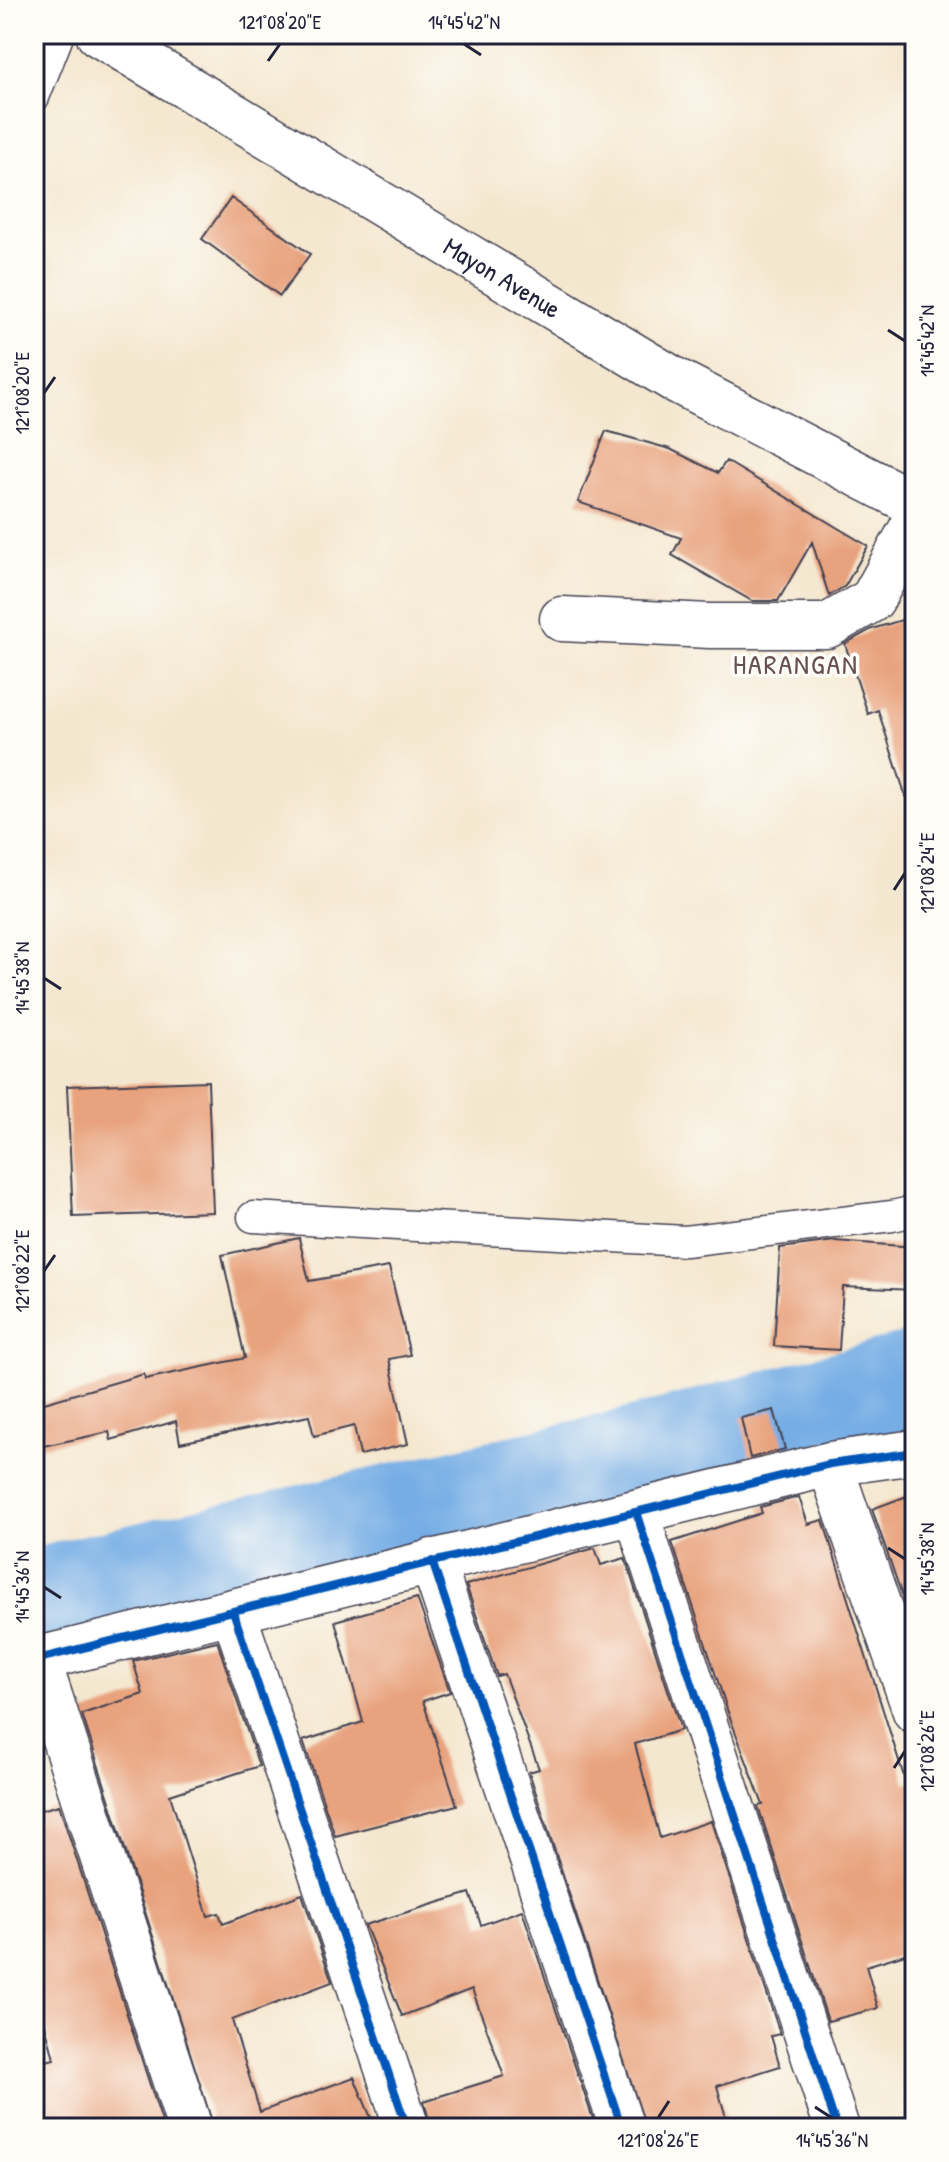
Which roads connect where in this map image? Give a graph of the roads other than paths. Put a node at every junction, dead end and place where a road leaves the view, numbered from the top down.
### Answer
1 (59, 34) edge
2 (98, 34) edge
3 (34, 97) edge
4 (915, 504) edge
5 (915, 522) edge
6 (562, 619) dead end
7 (915, 1211) edge
8 (253, 1217) dead end
9 (915, 1452) edge
10 (830, 1464) junction
11 (636, 1512) junction
12 (432, 1561) junction
13 (233, 1611) junction
14 (36, 1660) edge
15 (915, 1711) edge
16 (190, 2128) edge
17 (407, 2128) edge
18 (622, 2128) edge
19 (837, 2128) edge

1 - 3 lane
2 - 4 street, Mayon Avenue
5 - 6 street
7 - 8 lane
9 - 10 street
10 - 11 street
10 - 15 street
11 - 12 street
11 - 19 street
12 - 13 street
12 - 18 street
13 - 14 street
13 - 17 street
14 - 16 street

